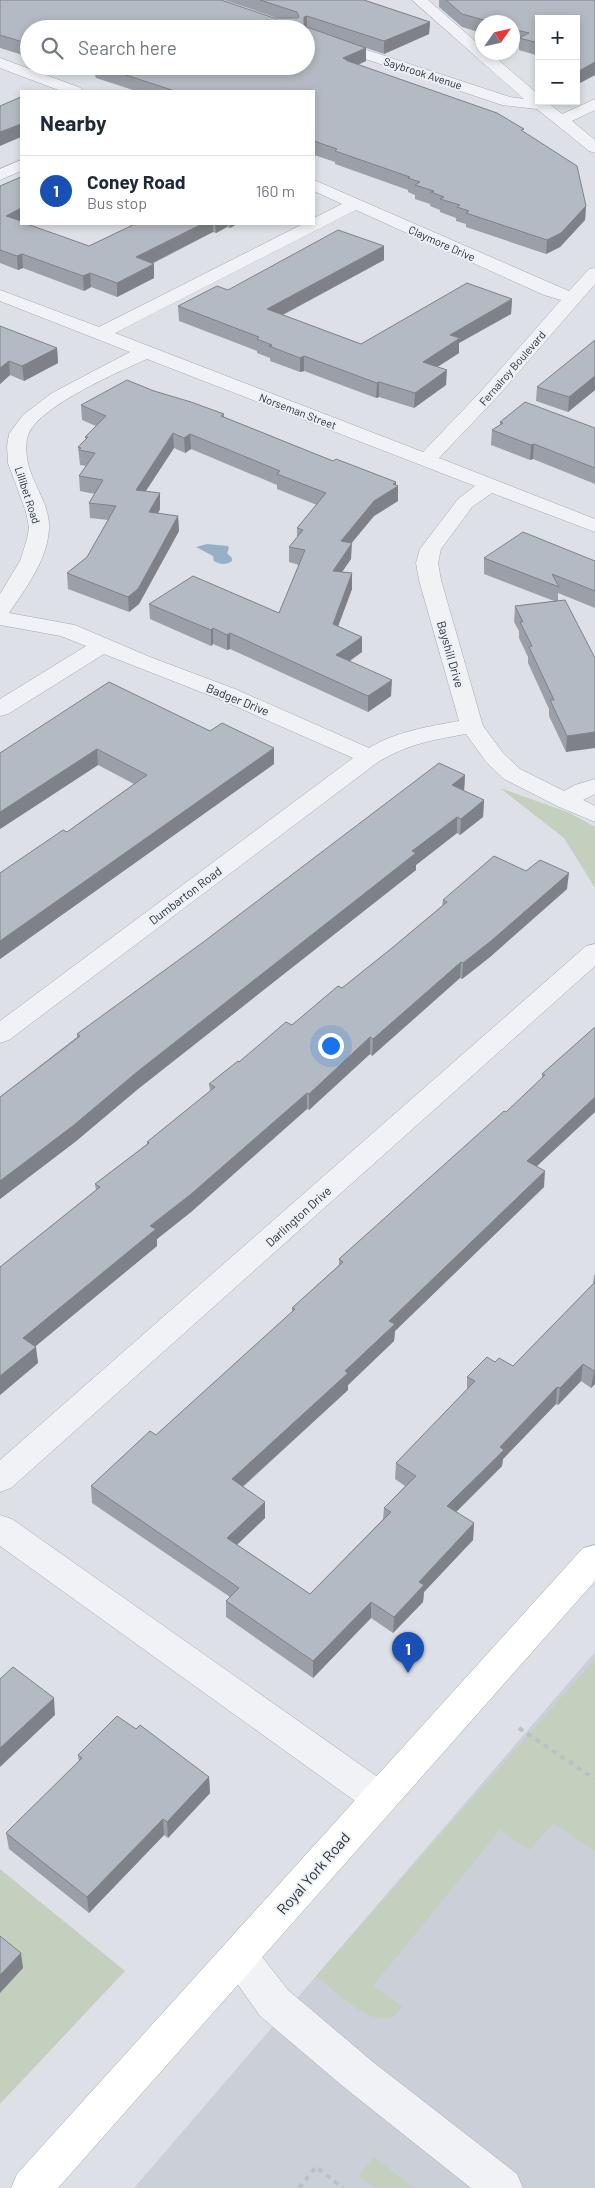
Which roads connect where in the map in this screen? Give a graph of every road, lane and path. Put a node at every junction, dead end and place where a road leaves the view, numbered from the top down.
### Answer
1 (419, 0) edge
2 (315, 37) edge
3 (0, 63) edge
4 (20, 70) edge
5 (32, 75) edge
6 (72, 90) edge
7 (535, 100) edge
8 (535, 104) edge
9 (595, 104) edge
10 (541, 105) edge
11 (562, 120) junction
12 (595, 148) edge
13 (20, 165) edge
14 (0, 175) edge
15 (315, 185) edge
16 (355, 204) junction
17 (315, 224) edge
18 (314, 225) edge
19 (595, 273) edge
20 (0, 295) edge
21 (572, 298) junction
22 (99, 334) junction
23 (146, 352) junction
24 (426, 460) junction
25 (490, 485) junction
26 (595, 526) edge
27 (0, 610) edge
28 (0, 618) edge
29 (102, 645) junction
30 (0, 709) edge
31 (472, 726) junction
32 (370, 757) junction
33 (595, 786) edge
34 (565, 801) junction
35 (595, 815) edge
36 (595, 952) edge
37 (0, 1034) edge
38 (0, 1479) edge
39 (0, 1528) edge
40 (595, 1558) edge
41 (519, 1728) dead end
42 (595, 1779) edge
43 (379, 1798) junction
44 (239, 1956) junction
45 (31, 2188) edge
46 (299, 2188) edge
47 (343, 2188) edge
48 (503, 2188) edge

1 - 7 street
2 - 8 street, Saybrook Avenue
3 - 4 street
5 - 6 street
9 - 11 street
10 - 11 street
11 - 12 street
13 - 14 street
15 - 16 street, Claymore Drive
16 - 17 street
16 - 21 street, Claymore Drive
18 - 22 street
19 - 21 street, Fernalroy Boulevard
20 - 22 street, Norseman Street
21 - 24 street, Fernalroy Boulevard
22 - 23 street, Norseman Street
23 - 24 street, Norseman Street
23 - 27 street, Lillibet Road
24 - 25 street, Norseman Street
25 - 26 street, Norseman Street
25 - 31 street, Bayshill Drive
28 - 29 street, Badger Drive
29 - 30 street
29 - 32 street, Badger Drive
31 - 32 street
31 - 34 street, Bayshill Drive
32 - 37 street, Dumbarton Road
33 - 34 street
34 - 35 street, Bayshill Drive
36 - 38 street, Darlington Drive
39 - 43 street
40 - 43 main road, Royal York Road
41 - 42 path
43 - 44 main road, Royal York Road
44 - 45 main road, Royal York Road
44 - 48 street
46 - 47 path

